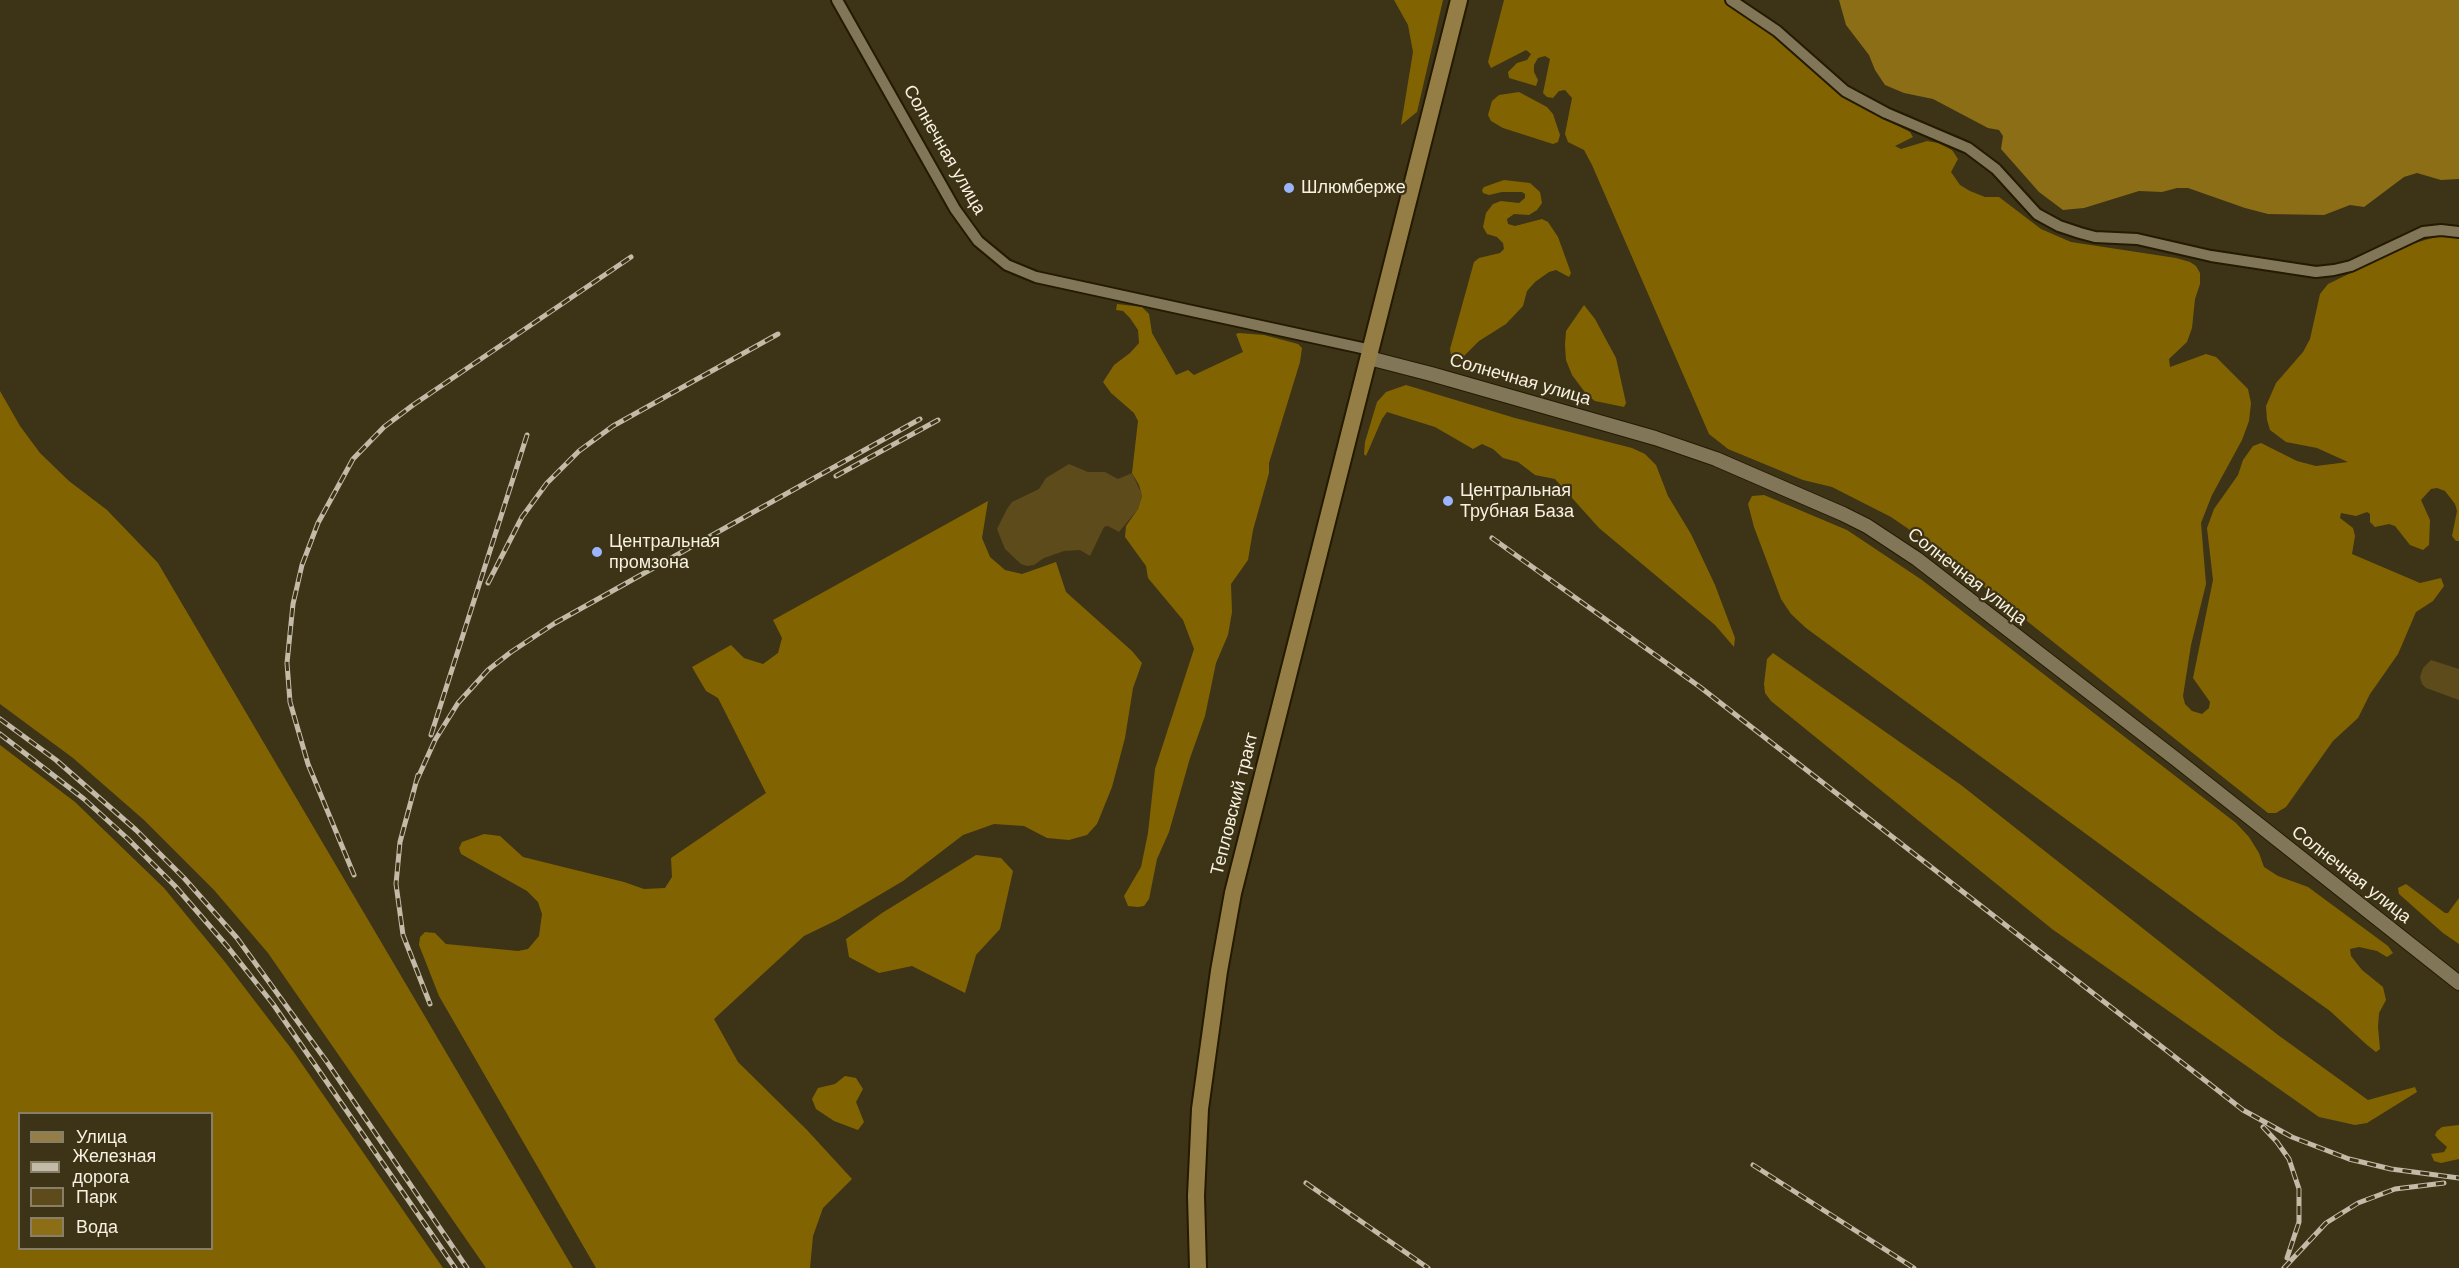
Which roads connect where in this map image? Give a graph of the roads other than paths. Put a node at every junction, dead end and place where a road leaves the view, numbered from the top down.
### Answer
1 (837, 0) edge
2 (1460, 0) edge
3 (1731, 0) edge
4 (2459, 232) edge
5 (1370, 354) junction
6 (2459, 983) edge
7 (1198, 1268) edge

1 - 5 street, Солнечная улица
2 - 5 main road, Тепловский тракт
3 - 4 street
5 - 6 street, Солнечная улица
5 - 7 main road, Тепловский тракт

